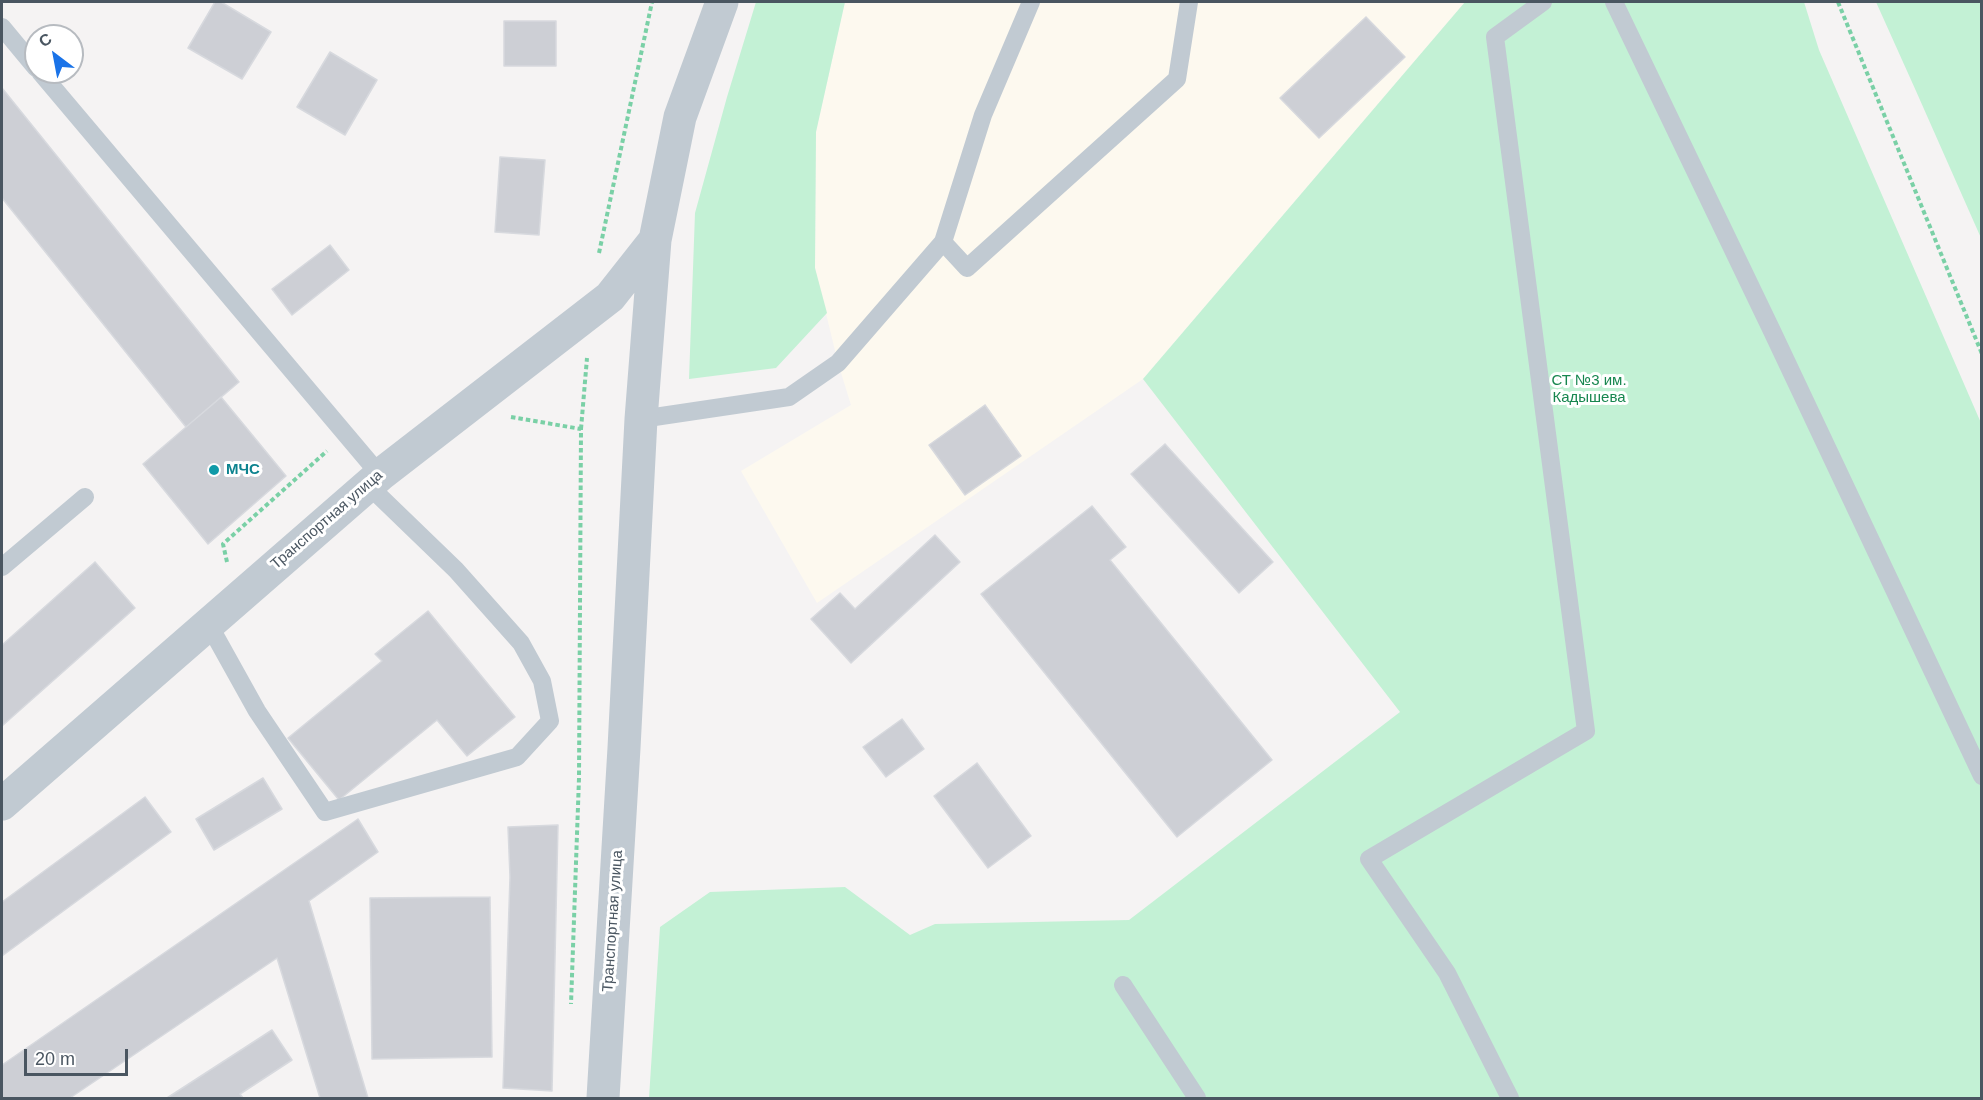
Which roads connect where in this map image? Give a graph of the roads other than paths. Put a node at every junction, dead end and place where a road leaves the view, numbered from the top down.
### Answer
1 (722, 2) edge
2 (1031, 2) edge
3 (1189, 2) edge
4 (1543, 2) edge
5 (1614, 2) edge
6 (2, 27) edge
7 (24, 54) edge
8 (50, 84) edge
9 (655, 240) junction
10 (943, 242) junction
11 (641, 419) junction
12 (374, 480) junction
13 (85, 497) dead end
14 (2, 567) edge
15 (208, 623) junction
16 (1982, 776) edge
17 (2, 804) edge
18 (1123, 985) dead end
19 (603, 1098) edge
20 (1197, 1098) edge
21 (1510, 1098) edge

1 - 9 street, Транспортная улица
2 - 10 lane
3 - 10 lane
4 - 21 lane
5 - 16 lane
6 - 7 lane
8 - 12 lane
9 - 11 street, Транспортная улица
9 - 12 street, Транспортная улица
10 - 11 lane
11 - 19 street, Транспортная улица
12 - 15 street, Транспортная улица
12 - 15 lane
13 - 14 lane
15 - 17 street, Транспортная улица
18 - 20 lane

